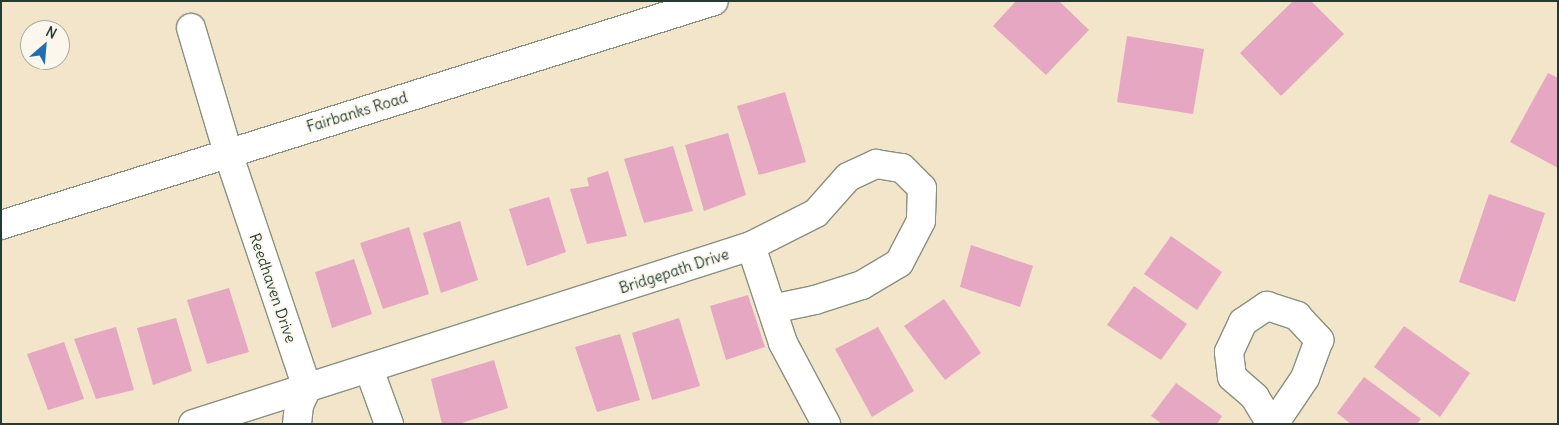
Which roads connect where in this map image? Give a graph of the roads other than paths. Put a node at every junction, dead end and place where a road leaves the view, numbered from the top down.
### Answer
1 (714, 1) edge
2 (191, 28) dead end
3 (228, 153) junction
4 (1, 225) edge
5 (751, 246) junction
6 (772, 309) junction
7 (369, 370) junction
8 (307, 388) junction
9 (193, 424) edge
10 (297, 424) edge
11 (389, 424) edge
12 (826, 424) edge

1 - 3 street, Fairbanks Road
2 - 3 street, Reedhaven Drive
3 - 4 street, Fairbanks Road
3 - 8 street, Reedhaven Drive
5 - 6 street
5 - 6 street, Bridgepath Drive
5 - 7 street, Bridgepath Drive
6 - 12 street
7 - 8 street, Bridgepath Drive
7 - 11 street
8 - 9 street, Bridgepath Drive
8 - 10 street

